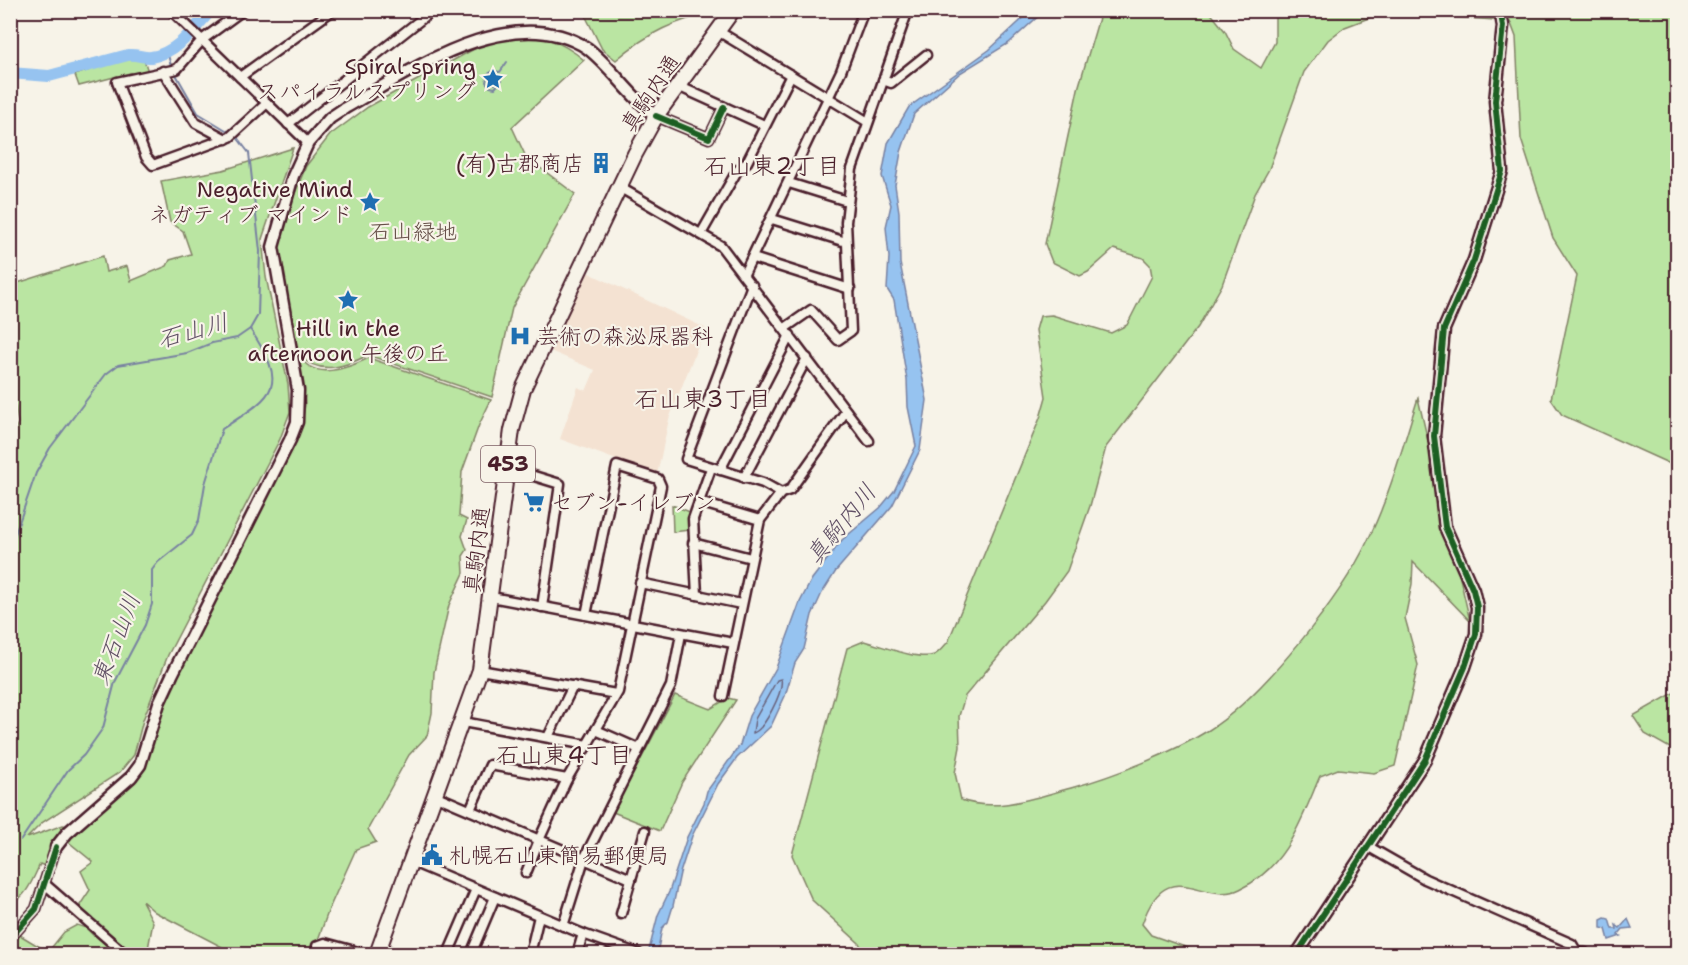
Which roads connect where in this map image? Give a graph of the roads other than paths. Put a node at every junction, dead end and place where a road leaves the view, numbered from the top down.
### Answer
1 (171, 10) edge
2 (243, 10) edge
3 (333, 10) edge
4 (433, 10) edge
5 (733, 10) edge
6 (864, 10) edge
7 (908, 10) edge
8 (1500, 10) edge
9 (718, 31) junction
10 (201, 38) junction
11 (926, 55) dead end
12 (171, 70) junction
13 (791, 75) junction
14 (240, 77) junction
15 (883, 80) junction
16 (678, 86) junction
17 (828, 98) junction
18 (267, 103) junction
19 (724, 107) junction
20 (656, 116) junction
21 (867, 122) junction
22 (288, 124) junction
23 (764, 125) junction
24 (230, 136) junction
25 (308, 143) junction
26 (789, 183) junction
27 (620, 187) junction
28 (847, 201) junction
29 (10, 217) edge
30 (772, 219) junction
31 (10, 231) edge
32 (701, 234) junction
33 (846, 242) junction
34 (753, 258) junction
35 (744, 274) junction
36 (752, 285) junction
37 (850, 289) junction
38 (787, 331) junction
39 (807, 358) junction
40 (846, 411) junction
41 (869, 441) dead end
42 (508, 468) junction
43 (716, 469) junction
44 (744, 478) junction
45 (781, 493) junction
46 (699, 502) junction
47 (760, 520) junction
48 (693, 543) junction
49 (751, 558) junction
50 (640, 583) junction
51 (697, 595) junction
52 (491, 597) junction
53 (741, 604) junction
54 (542, 607) junction
55 (586, 615) junction
56 (631, 624) junction
57 (681, 634) junction
58 (734, 643) junction
59 (480, 670) junction
60 (573, 686) junction
61 (616, 694) junction
62 (723, 696) dead end
63 (463, 722) junction
64 (596, 730) junction
65 (548, 737) junction
66 (587, 745) junction
67 (639, 748) junction
68 (567, 779) junction
69 (434, 795) junction
70 (470, 810) junction
71 (645, 831) dead end
72 (538, 840) junction
73 (56, 847) joint
74 (1369, 847) junction
75 (584, 859) junction
76 (410, 861) junction
77 (526, 873) dead end
78 (631, 879) junction
79 (46, 885) junction
80 (476, 889) junction
81 (495, 897) junction
82 (621, 914) dead end
83 (539, 915) junction
84 (563, 926) junction
85 (583, 934) junction
86 (10, 938) edge
87 (620, 951) edge
88 (374, 953) edge
89 (125, 954) edge
90 (316, 954) edge
91 (398, 954) edge
92 (448, 954) edge
93 (471, 954) edge
94 (530, 954) edge
95 (577, 954) edge
96 (639, 954) edge
97 (1297, 954) edge
98 (1578, 954) edge

1 - 10 street
2 - 10 street
3 - 14 street
4 - 22 street
5 - 9 highway, 真駒内通 / 453
6 - 17 street
7 - 15 street
8 - 74 street
9 - 13 street
9 - 16 highway, 真駒内通 / 453
10 - 12 street
10 - 14 street
11 - 15 street
12 - 24 street
12 - 24 street
13 - 17 street
13 - 23 street
14 - 18 street
15 - 21 street
16 - 19 street
16 - 20 highway, 真駒内通 / 453
17 - 21 street
17 - 26 street
18 - 22 street
18 - 24 street
19 - 20 street
19 - 23 street
20 - 25 street
20 - 27 highway, 真駒内通 / 453
21 - 28 street
22 - 25 street
23 - 32 street
25 - 73 street
26 - 28 street
26 - 30 street
27 - 32 street
27 - 42 highway, 真駒内通 / 453
28 - 33 street
29 - 31 street
30 - 33 street
30 - 34 street
32 - 35 street
33 - 37 street
34 - 35 street
34 - 37 street
35 - 36 street
36 - 38 street
36 - 43 street
37 - 38 street
38 - 39 street
38 - 43 street
39 - 40 street
39 - 44 street
40 - 41 street
40 - 45 street
42 - 52 highway, 真駒内通 / 453
42 - 54 street
43 - 44 street
43 - 46 street
44 - 45 street
45 - 47 street
46 - 47 street
46 - 48 street
47 - 49 street
48 - 49 street
48 - 51 street
49 - 53 street
50 - 51 street
50 - 55 street
50 - 56 street
51 - 53 street
52 - 54 street
52 - 59 highway, 真駒内通 / 453
53 - 58 street
54 - 55 street
55 - 56 street
56 - 57 street
56 - 61 street
57 - 58 street
57 - 67 street
58 - 62 street
59 - 60 street
59 - 63 highway, 真駒内通 / 453
60 - 61 street
60 - 65 street
61 - 64 street
63 - 65 street
63 - 69 highway, 真駒内通 / 453
64 - 66 street
64 - 67 street
65 - 66 street
66 - 68 street
67 - 75 street
68 - 70 street
68 - 72 street
69 - 70 street
69 - 76 highway, 真駒内通 / 453
70 - 72 street
71 - 78 street
72 - 75 street
72 - 77 street
73 - 79 street
74 - 97 street
74 - 98 street
75 - 78 street
75 - 84 street
76 - 80 street
76 - 88 highway, 真駒内通 / 453
78 - 82 street
79 - 86 street
79 - 89 street
80 - 81 street
80 - 92 street
81 - 83 street
81 - 93 street
83 - 84 street
83 - 94 street
84 - 85 street
85 - 87 street
85 - 95 street
87 - 96 street
88 - 90 street
88 - 91 street

